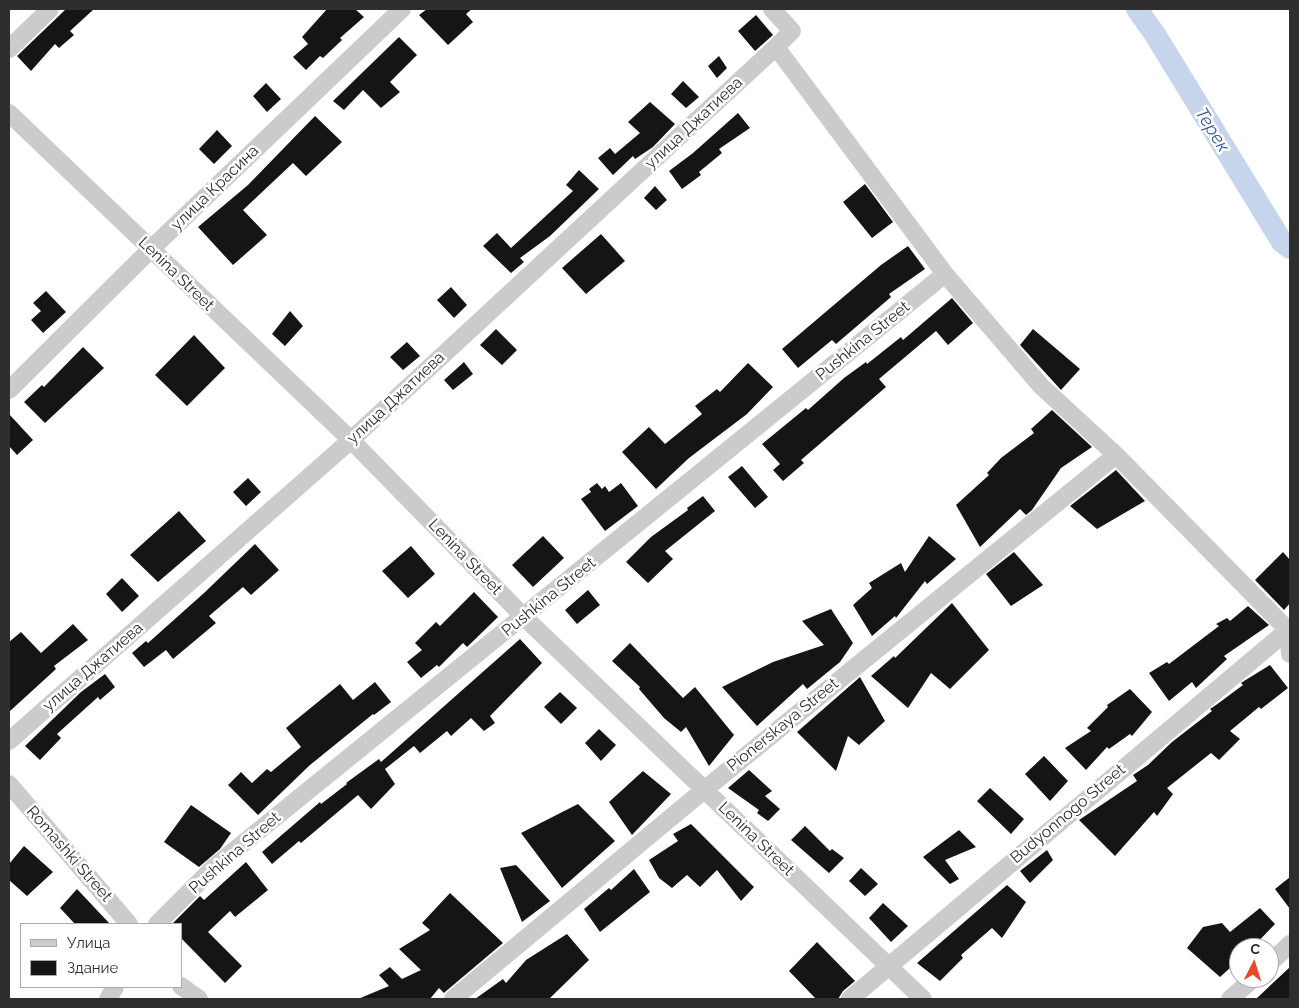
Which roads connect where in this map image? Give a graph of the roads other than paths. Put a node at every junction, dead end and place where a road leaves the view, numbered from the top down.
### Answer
1 (50, 9) edge
2 (402, 9) edge
3 (772, 9) edge
4 (776, 47) junction
5 (9, 50) edge
6 (9, 113) edge
7 (151, 249) junction
8 (945, 274) junction
9 (9, 390) edge
10 (351, 440) junction
11 (1116, 454) junction
12 (524, 617) junction
13 (1288, 630) junction
14 (1290, 654) edge
15 (9, 741) edge
16 (9, 784) edge
17 (704, 790) junction
18 (128, 923) edge
19 (158, 923) edge
20 (1290, 944) edge
21 (1279, 954) edge
22 (888, 965) junction
23 (182, 987) edge
24 (115, 988) edge
25 (1243, 988) edge
26 (108, 999) edge
27 (199, 999) edge
28 (453, 999) edge
29 (850, 999) edge
30 (924, 999) edge
31 (1230, 999) edge

1 - 5 street
2 - 7 street, улица Красина
3 - 4 street, улица Джатиева
4 - 8 street
4 - 10 street, улица Джатиева
6 - 7 street, Lenina Street
7 - 9 street, улица Красина
7 - 10 street, Lenina Street
8 - 11 street
8 - 12 street, Pushkina Street
10 - 12 street, Lenina Street
10 - 15 street, улица Джатиева
11 - 13 street
11 - 17 street, Pionerskaya Street
12 - 17 street, Lenina Street
12 - 19 street, Pushkina Street
13 - 14 street
13 - 22 street, Budyonnogo Street
16 - 18 street, Romashki Street
17 - 22 street, Lenina Street
17 - 28 street, Pionerskaya Street
20 - 21 street
22 - 29 street, Budyonnogo Street
22 - 30 street, Lenina Street
23 - 27 street
24 - 26 street
25 - 31 street

